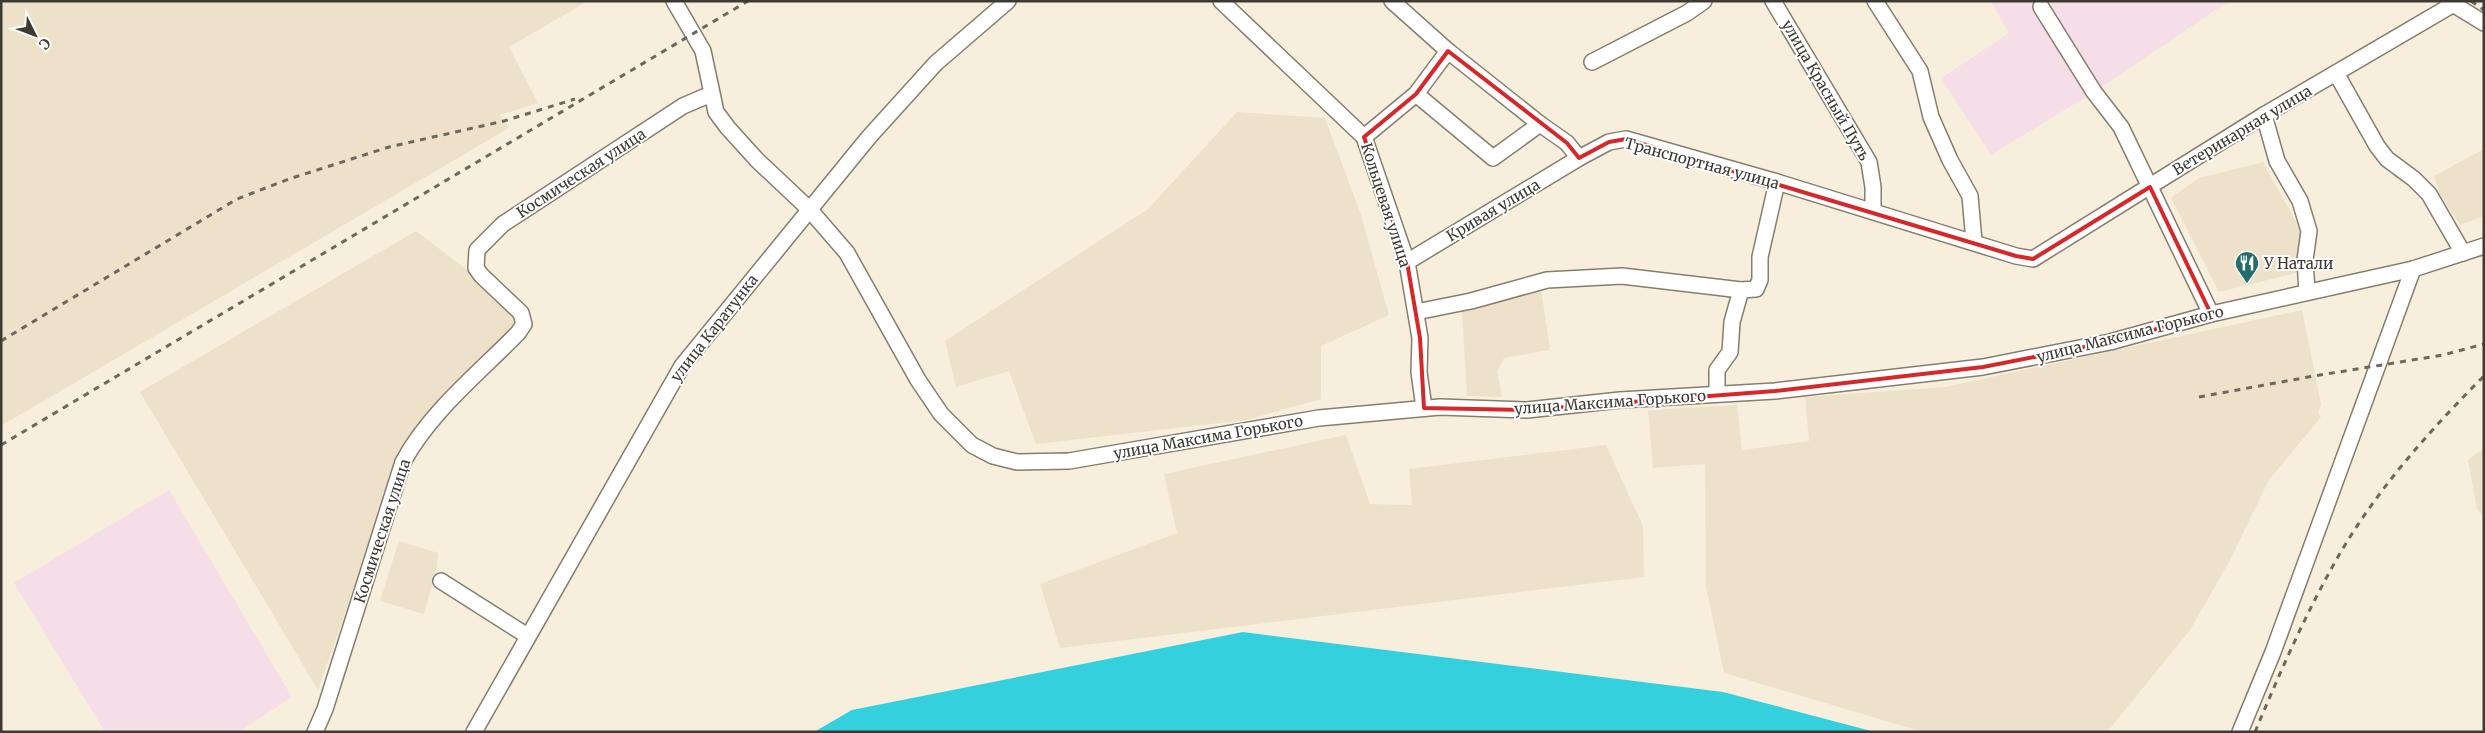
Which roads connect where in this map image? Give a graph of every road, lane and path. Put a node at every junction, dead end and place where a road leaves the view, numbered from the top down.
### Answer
1 (674, 1) edge
2 (1008, 1) edge
3 (1221, 1) edge
4 (1704, 1) edge
5 (1774, 1) edge
6 (1875, 1) edge
7 (1399, 3) edge
8 (2450, 3) edge
9 (2041, 8) dead end
10 (2484, 23) edge
11 (1448, 51) junction
12 (1592, 62) dead end
13 (2336, 73) junction
14 (711, 94) junction
15 (1416, 94) junction
16 (2264, 115) junction
17 (1540, 124) junction
18 (1364, 137) junction
19 (1579, 158) junction
20 (1777, 182) junction
21 (2150, 187) junction
22 (809, 209) junction
23 (1874, 211) junction
24 (1974, 242) junction
25 (2484, 246) edge
26 (2463, 253) junction
27 (2033, 259) joint
28 (1407, 262) junction
29 (2414, 269) junction
30 (1742, 290) junction
31 (2307, 292) junction
32 (1416, 312) junction
33 (2211, 314) junction
34 (1717, 394) junction
35 (1424, 408) junction
36 (441, 581) dead end
37 (526, 635) junction
38 (2240, 731) edge
39 (315, 732) edge
40 (474, 732) edge

1 - 14 street, улица Максима Горького
2 - 22 street, улица Каратунка
3 - 18 street, Кольцевая улица
4 - 12 street
5 - 23 street, улица Красный Путь
6 - 24 street
7 - 11 street
8 - 10 street
8 - 13 street, Ветеринарная улица
9 - 21 street
11 - 15 street
11 - 17 street
13 - 16 street, Ветеринарная улица
13 - 26 street
14 - 22 street, улица Максима Горького
14 - 39 street, Космическая улица
15 - 17 street
15 - 18 street
16 - 21 street, Ветеринарная улица
16 - 31 street
17 - 19 street
18 - 28 street, Кольцевая улица
19 - 20 street, Транспортная улица
19 - 28 street, Кривая улица
20 - 23 street, Транспортная улица
20 - 30 street
21 - 27 street, Ветеринарная улица
21 - 33 street
22 - 35 street, улица Максима Горького
22 - 37 street, улица Каратунка
23 - 24 street, Транспортная улица
24 - 27 street, Транспортная улица
25 - 26 street, улица Максима Горького
26 - 29 street, улица Максима Горького
28 - 32 street, Кольцевая улица
29 - 31 street, улица Максима Горького
29 - 38 street
30 - 32 street
30 - 34 street
31 - 33 street, улица Максима Горького
32 - 35 street, Кольцевая улица
33 - 34 street, улица Максима Горького
34 - 35 street, улица Максима Горького
36 - 37 street
37 - 40 street, улица Каратунка

